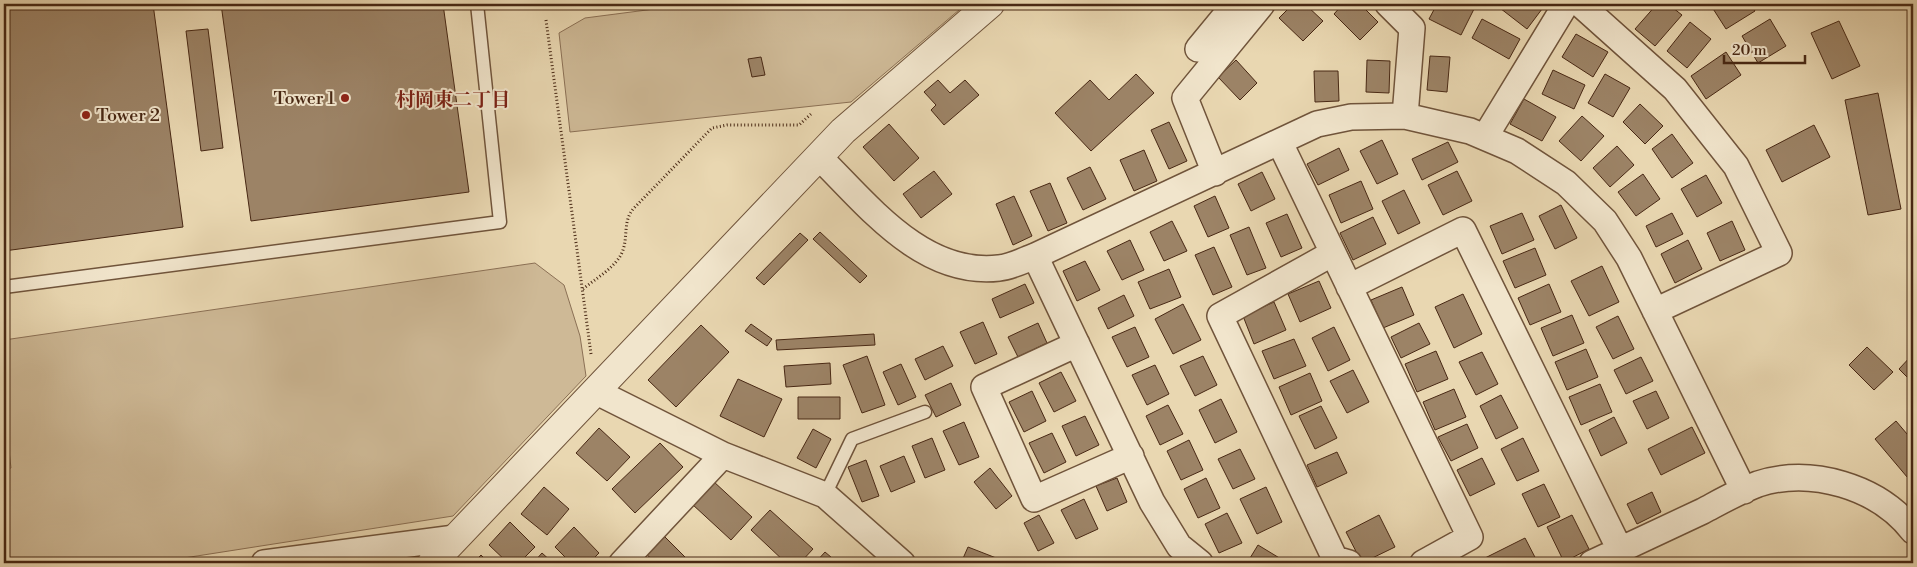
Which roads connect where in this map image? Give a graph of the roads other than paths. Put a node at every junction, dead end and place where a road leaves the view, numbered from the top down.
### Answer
1 (477, 4) edge
2 (990, 4) edge
3 (1235, 4) edge
4 (1262, 4) edge
5 (1388, 4) edge
6 (1566, 4) edge
7 (1580, 4) edge
8 (1198, 49) dead end
9 (1405, 116) junction
10 (1485, 137) junction
11 (1280, 143) junction
12 (819, 157) junction
13 (1215, 173) junction
14 (1333, 253) junction
15 (1035, 256) junction
16 (4, 287) edge
17 (1349, 287) junction
18 (1655, 311) junction
19 (1077, 344) junction
20 (597, 392) junction
21 (925, 412) dead end
22 (723, 455) junction
23 (1131, 456) junction
24 (1744, 491) junction
25 (824, 496) junction
26 (1913, 531) edge
27 (455, 538) junction
28 (1620, 550) junction
29 (264, 563) edge
30 (432, 563) edge
31 (622, 563) edge
32 (902, 563) edge
33 (1200, 563) edge
34 (1349, 563) edge
35 (1423, 563) edge
36 (1592, 563) edge

1 - 16 lane
2 - 12 street
3 - 8 street
4 - 13 street
5 - 9 street
6 - 10 street
7 - 18 street
9 - 10 street
9 - 11 street
10 - 18 street
11 - 13 street
11 - 14 street
12 - 15 street
12 - 20 street
13 - 15 street
14 - 17 street
14 - 34 street
15 - 19 street
17 - 28 street
17 - 35 street
18 - 24 street
19 - 23 street
19 - 23 street
20 - 22 street
20 - 27 street
21 - 25 lane
22 - 25 street
22 - 31 street
23 - 33 street
24 - 26 street
24 - 28 street
25 - 32 street
27 - 29 street
27 - 30 street
28 - 36 street

